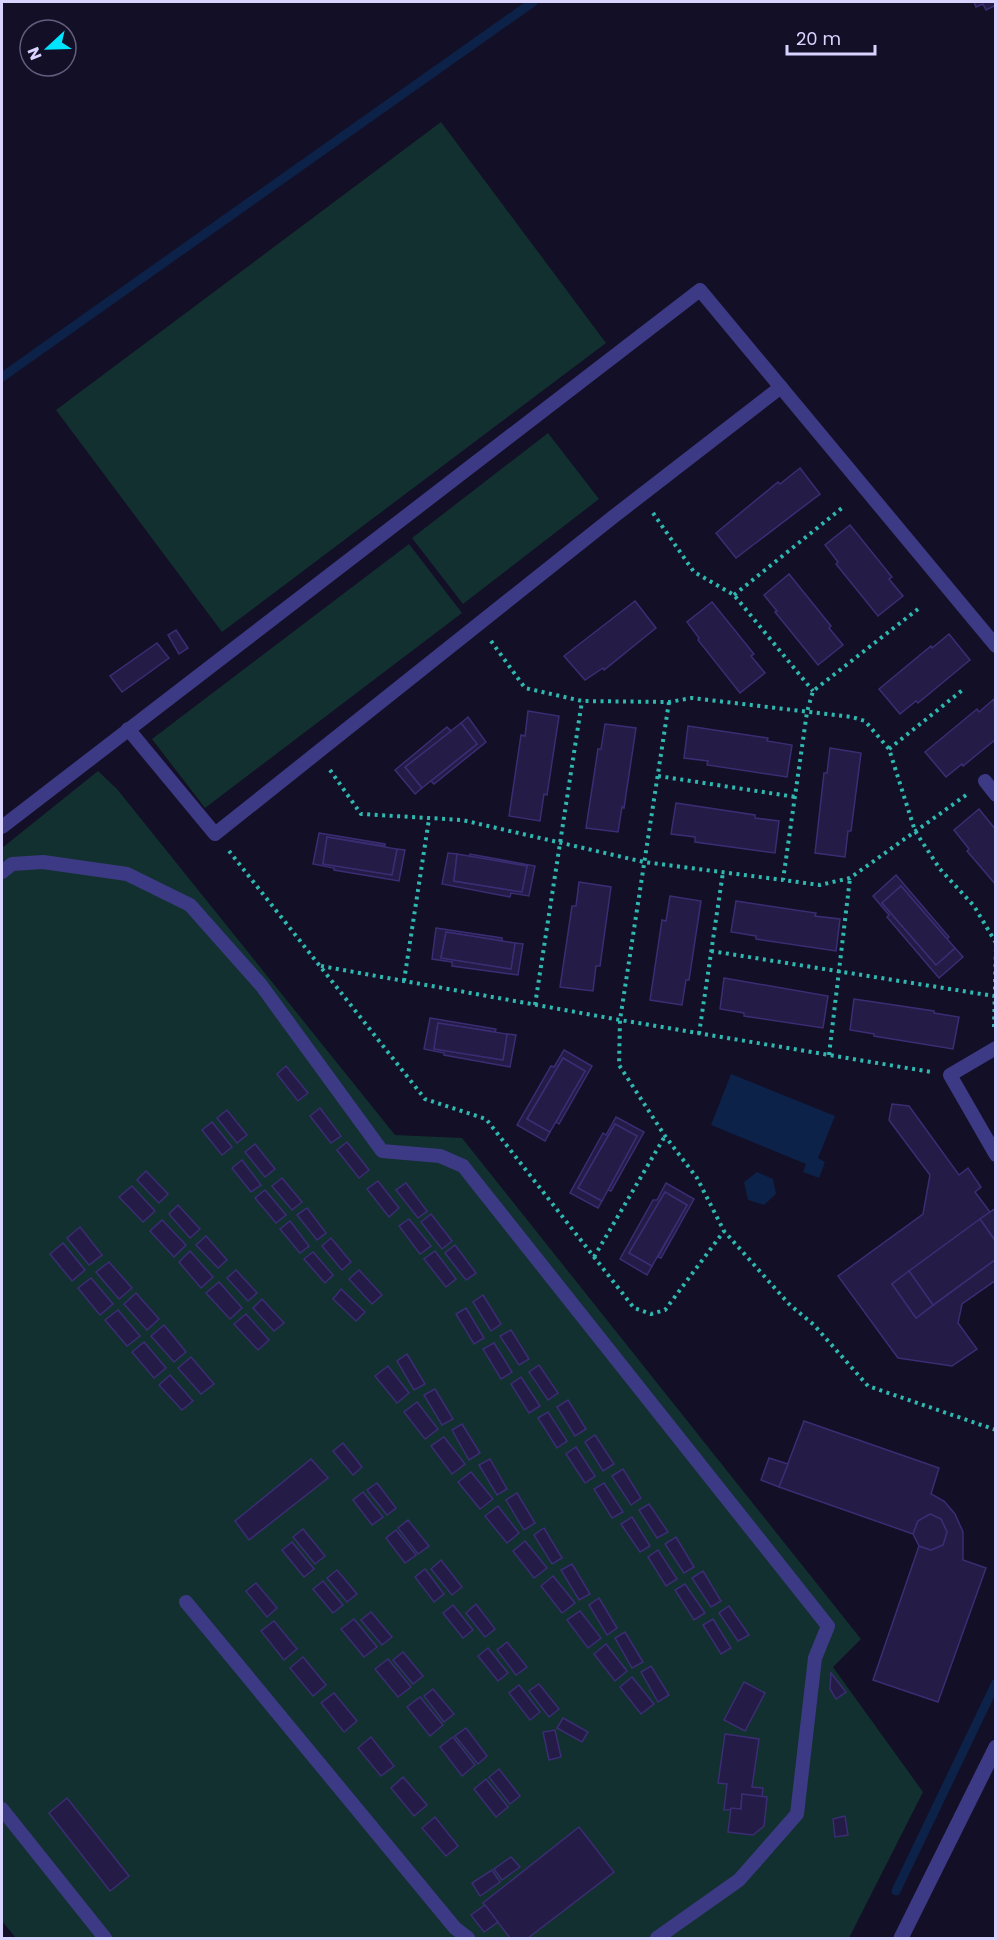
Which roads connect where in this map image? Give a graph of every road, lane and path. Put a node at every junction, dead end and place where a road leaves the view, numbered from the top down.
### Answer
1 (781, 387) junction
2 (640, 496) junction
3 (842, 508) dead end
4 (734, 595) junction
5 (918, 609) dead end
6 (478, 624) junction
7 (996, 646) edge
8 (965, 688) dead end
9 (813, 691) junction
10 (582, 701) junction
11 (669, 702) junction
12 (807, 712) junction
13 (128, 729) junction
14 (889, 749) junction
15 (318, 752) junction
16 (658, 776) junction
17 (985, 781) joint
18 (996, 795) edge
19 (796, 797) junction
20 (429, 819) junction
21 (2, 827) edge
22 (915, 831) junction
23 (215, 834) junction
24 (559, 842) junction
25 (644, 862) junction
26 (2, 872) edge
27 (723, 872) junction
28 (850, 878) junction
29 (783, 880) junction
30 (996, 945) edge
31 (711, 951) junction
32 (321, 966) junction
33 (839, 972) junction
34 (404, 981) junction
35 (994, 996) edge
36 (535, 1005) junction
37 (620, 1020) junction
38 (699, 1034) junction
39 (995, 1048) edge
40 (829, 1055) junction
41 (950, 1075) junction
42 (665, 1136) junction
43 (996, 1155) edge
44 (724, 1231) junction
45 (594, 1257) junction
46 (996, 1430) edge
47 (186, 1602) dead end
48 (996, 1747) edge
49 (2, 1809) edge
50 (105, 1938) edge
51 (468, 1938) edge
52 (657, 1938) edge
53 (901, 1938) edge

1 - 2 lane
1 - 7 lane
1 - 13 lane
2 - 4 path
2 - 6 lane
3 - 4 path
4 - 9 path
5 - 9 path
6 - 10 path
6 - 15 lane
8 - 14 path
9 - 12 path
10 - 11 path
10 - 24 path
11 - 12 path
11 - 16 path
12 - 14 path
12 - 19 path
13 - 21 lane
13 - 23 lane
14 - 22 path
15 - 20 path
15 - 23 lane
16 - 19 path
16 - 25 path
17 - 18 lane
17 - 22 path
19 - 29 path
20 - 24 path
20 - 34 path
22 - 28 path
22 - 30 path
23 - 32 path
24 - 25 path
24 - 36 path
25 - 27 path
25 - 37 path
26 - 52 lane
27 - 29 path
27 - 31 path
28 - 29 path
28 - 33 path
30 - 35 path
31 - 33 path
31 - 38 path
32 - 34 path
32 - 45 path
33 - 35 path
33 - 40 path
34 - 36 path
35 - 39 path
36 - 37 path
37 - 38 path
37 - 42 path
38 - 40 path
39 - 41 lane
40 - 41 path
41 - 43 lane
42 - 44 path
42 - 45 path
44 - 45 path
44 - 46 path
47 - 51 lane
48 - 53 street
49 - 50 lane

